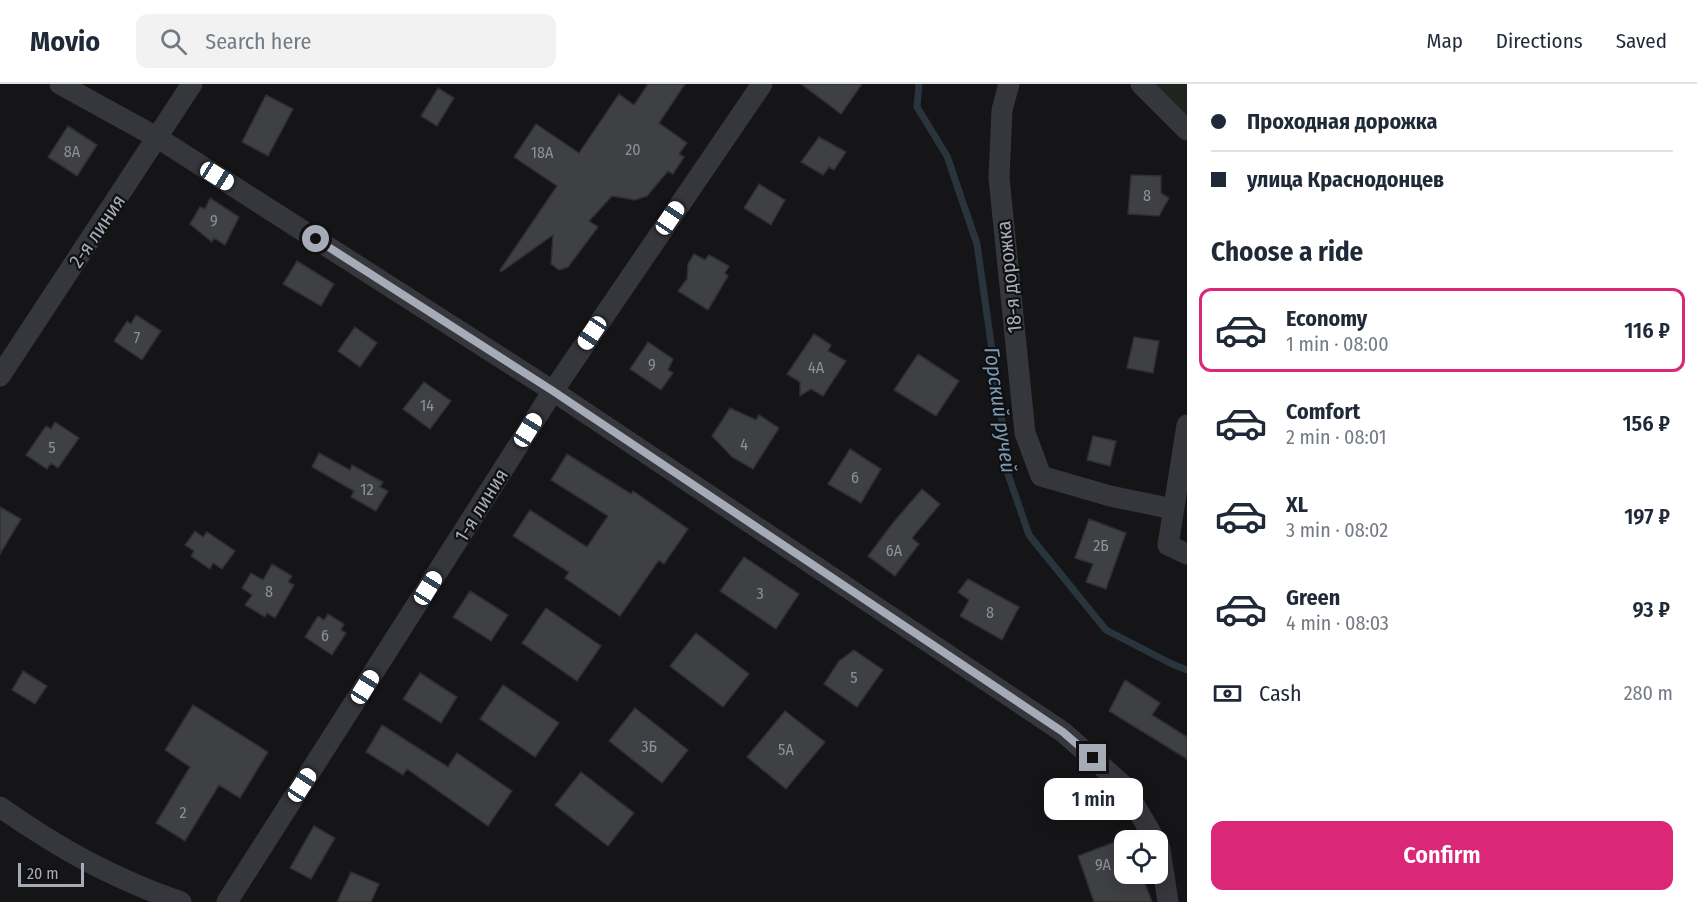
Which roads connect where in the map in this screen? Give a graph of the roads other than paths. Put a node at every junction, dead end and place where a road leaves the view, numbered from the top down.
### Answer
1 (60, 84) edge
2 (192, 84) edge
3 (762, 84) edge
4 (1010, 84) edge
5 (1141, 84) edge
6 (1187, 130) edge
7 (158, 138) junction
8 (0, 376) edge
9 (553, 391) junction
10 (1187, 425) edge
11 (1173, 509) junction
12 (1187, 554) edge
13 (0, 807) edge
14 (1149, 830) edge
15 (1165, 884) edge
16 (181, 902) edge
17 (227, 902) edge
18 (1168, 902) edge

1 - 7 street
2 - 7 street, 2-я линия
3 - 9 street, 1-я линия
4 - 11 street, 18-я дорожка
5 - 6 street
7 - 8 street, 2-я линия
7 - 9 street
9 - 14 street
9 - 17 street, 1-я линия
10 - 11 street
11 - 12 street
13 - 16 street
15 - 18 street

